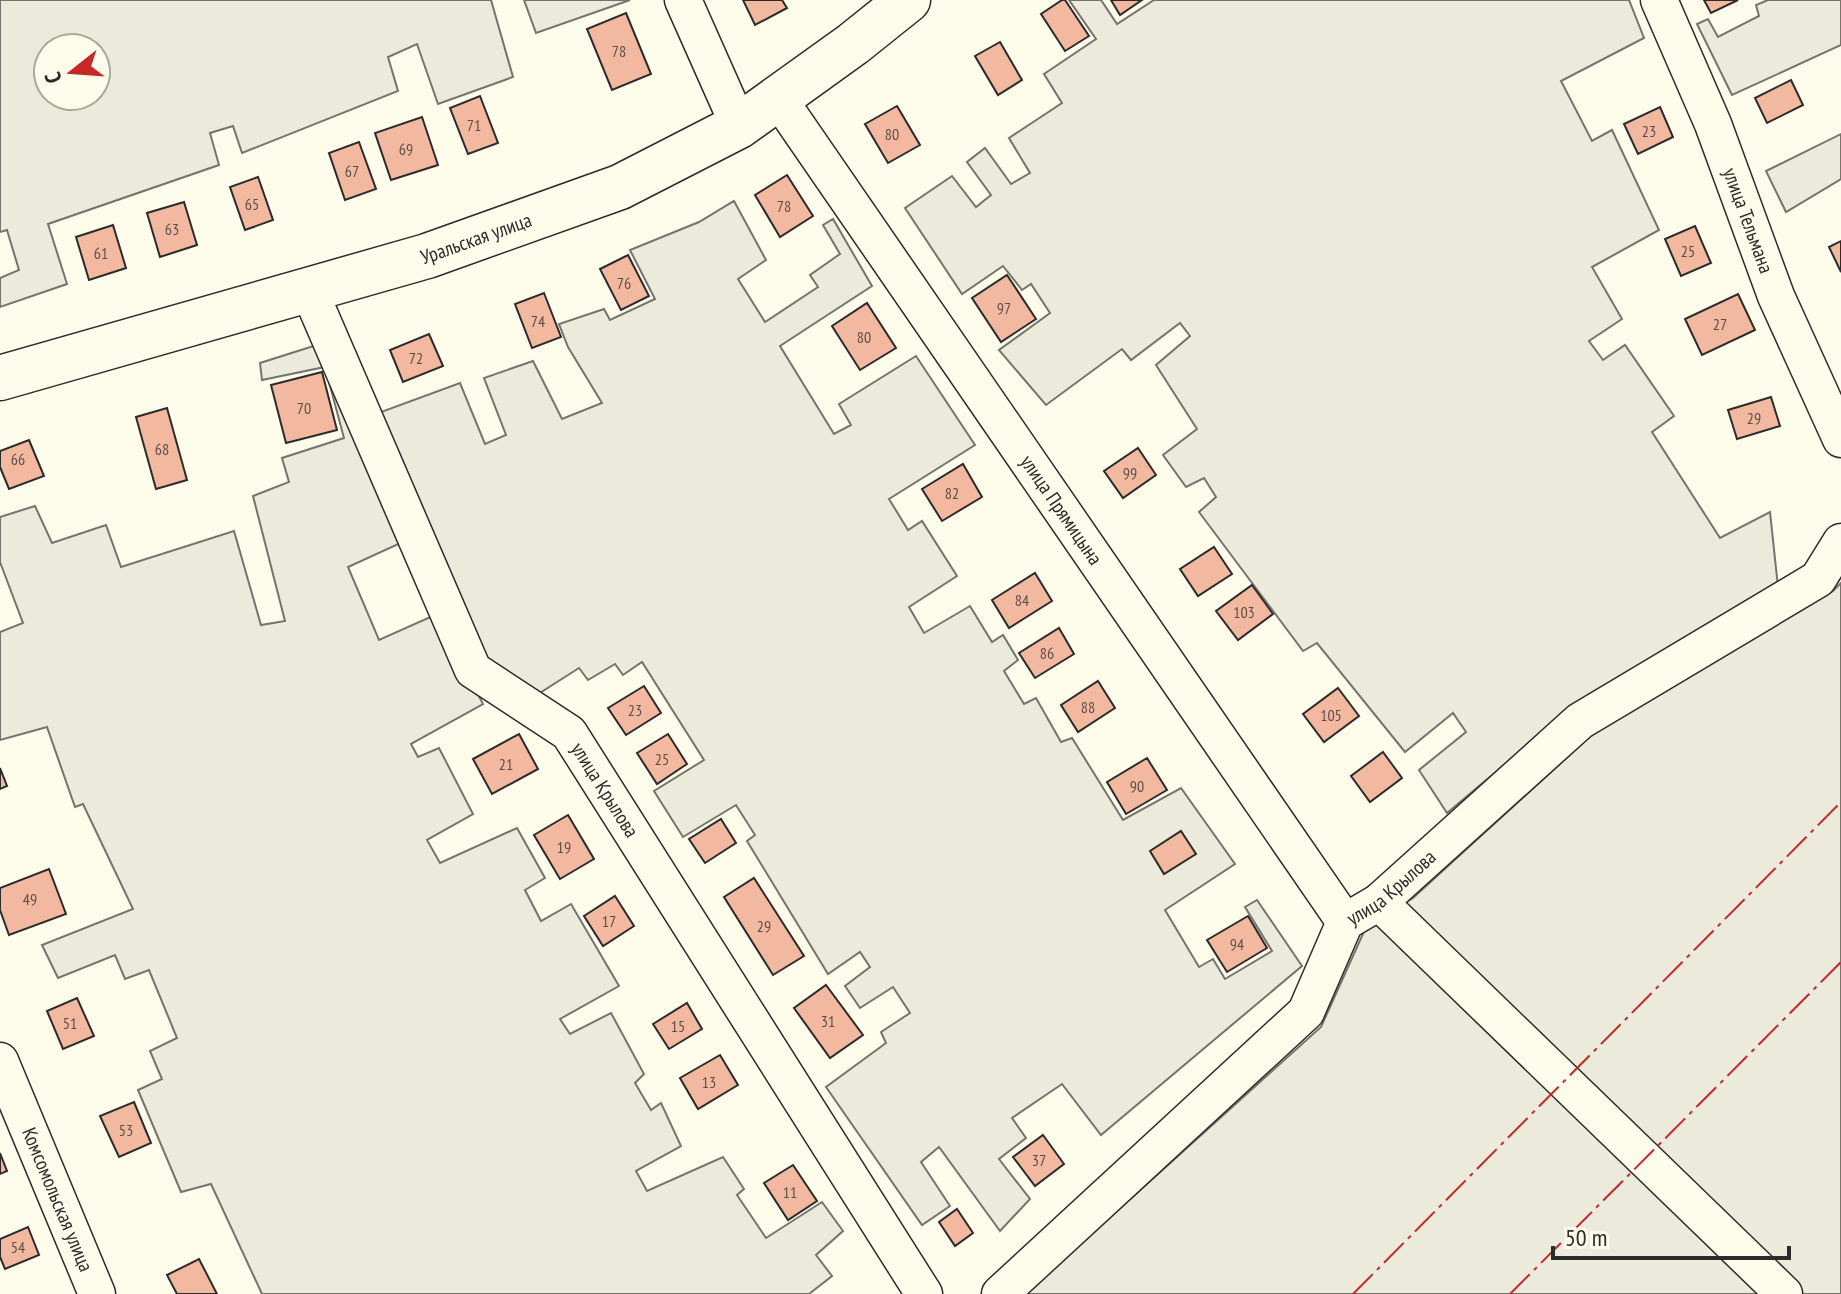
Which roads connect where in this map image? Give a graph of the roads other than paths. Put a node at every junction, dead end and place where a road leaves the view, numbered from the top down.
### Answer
1 (683, 0) edge
2 (908, 0) edge
3 (1659, 0) edge
4 (778, 98) junction
5 (739, 126) junction
6 (309, 290) junction
7 (0, 378) edge
8 (1841, 439) edge
9 (1841, 542) edge
10 (1379, 902) junction
11 (1345, 922) junction
12 (0, 1061) edge
13 (97, 1294) edge
14 (924, 1294) edge
15 (1000, 1294) edge
16 (1784, 1294) edge

1 - 5 street
2 - 4 main road, Уральская улица
3 - 8 street, улица Тельмана
4 - 5 main road, Уральская улица
4 - 11 street, улица Прямицына
5 - 6 main road, Уральская улица
6 - 7 main road, Уральская улица
6 - 14 street, улица Крылова
9 - 10 street, улица Крылова
10 - 11 street, улица Крылова
10 - 16 street
11 - 15 street, улица Крылова
12 - 13 street, Комсомольская улица

